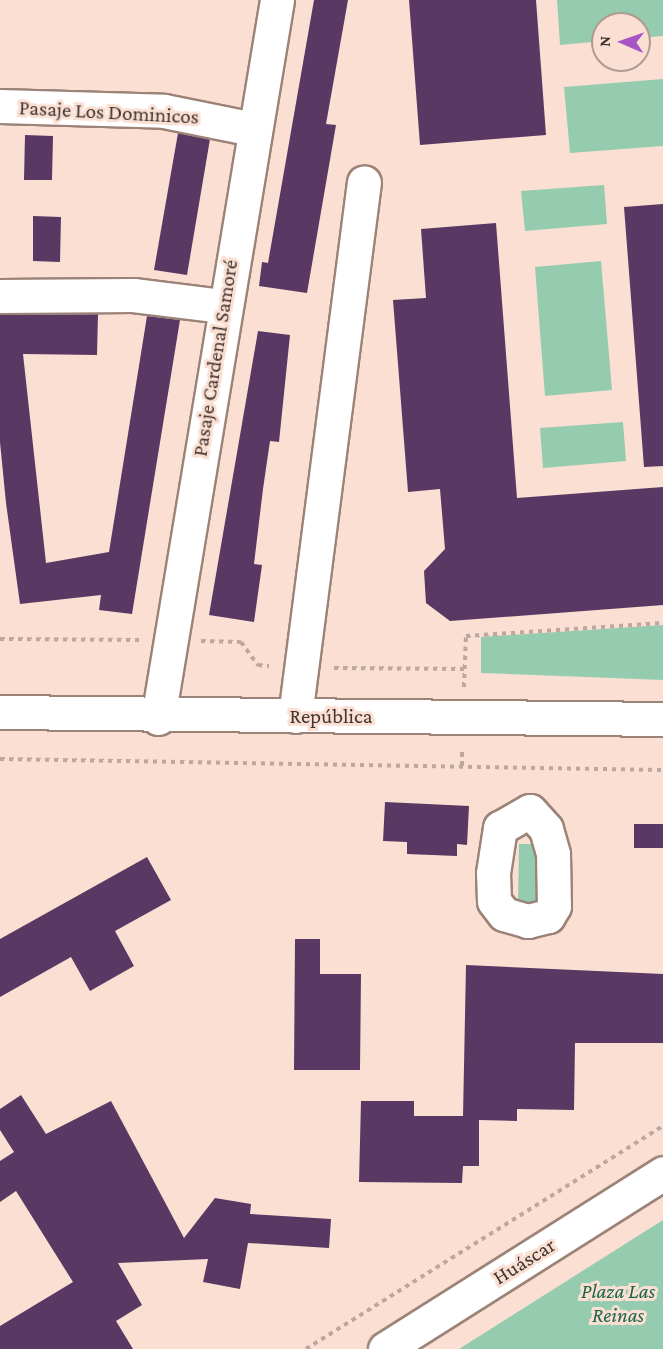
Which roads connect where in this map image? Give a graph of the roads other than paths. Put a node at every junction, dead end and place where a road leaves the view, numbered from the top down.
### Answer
1 (277, 0) edge
2 (0, 106) edge
3 (252, 129) junction
4 (364, 182) dead end
5 (0, 296) edge
6 (223, 306) junction
7 (0, 712) edge
8 (295, 716) junction
9 (158, 718) junction
10 (663, 718) edge
11 (663, 1173) edge
12 (385, 1349) edge

1 - 3 street, Pasaje Cardenal Samoré
2 - 3 street, Pasaje Los Dominicos
3 - 6 street, Pasaje Cardenal Samoré
4 - 8 street
5 - 6 street
6 - 9 street, Pasaje Cardenal Samoré
7 - 9 street, República
8 - 9 street, República
8 - 10 street, República
11 - 12 street, Huáscar

